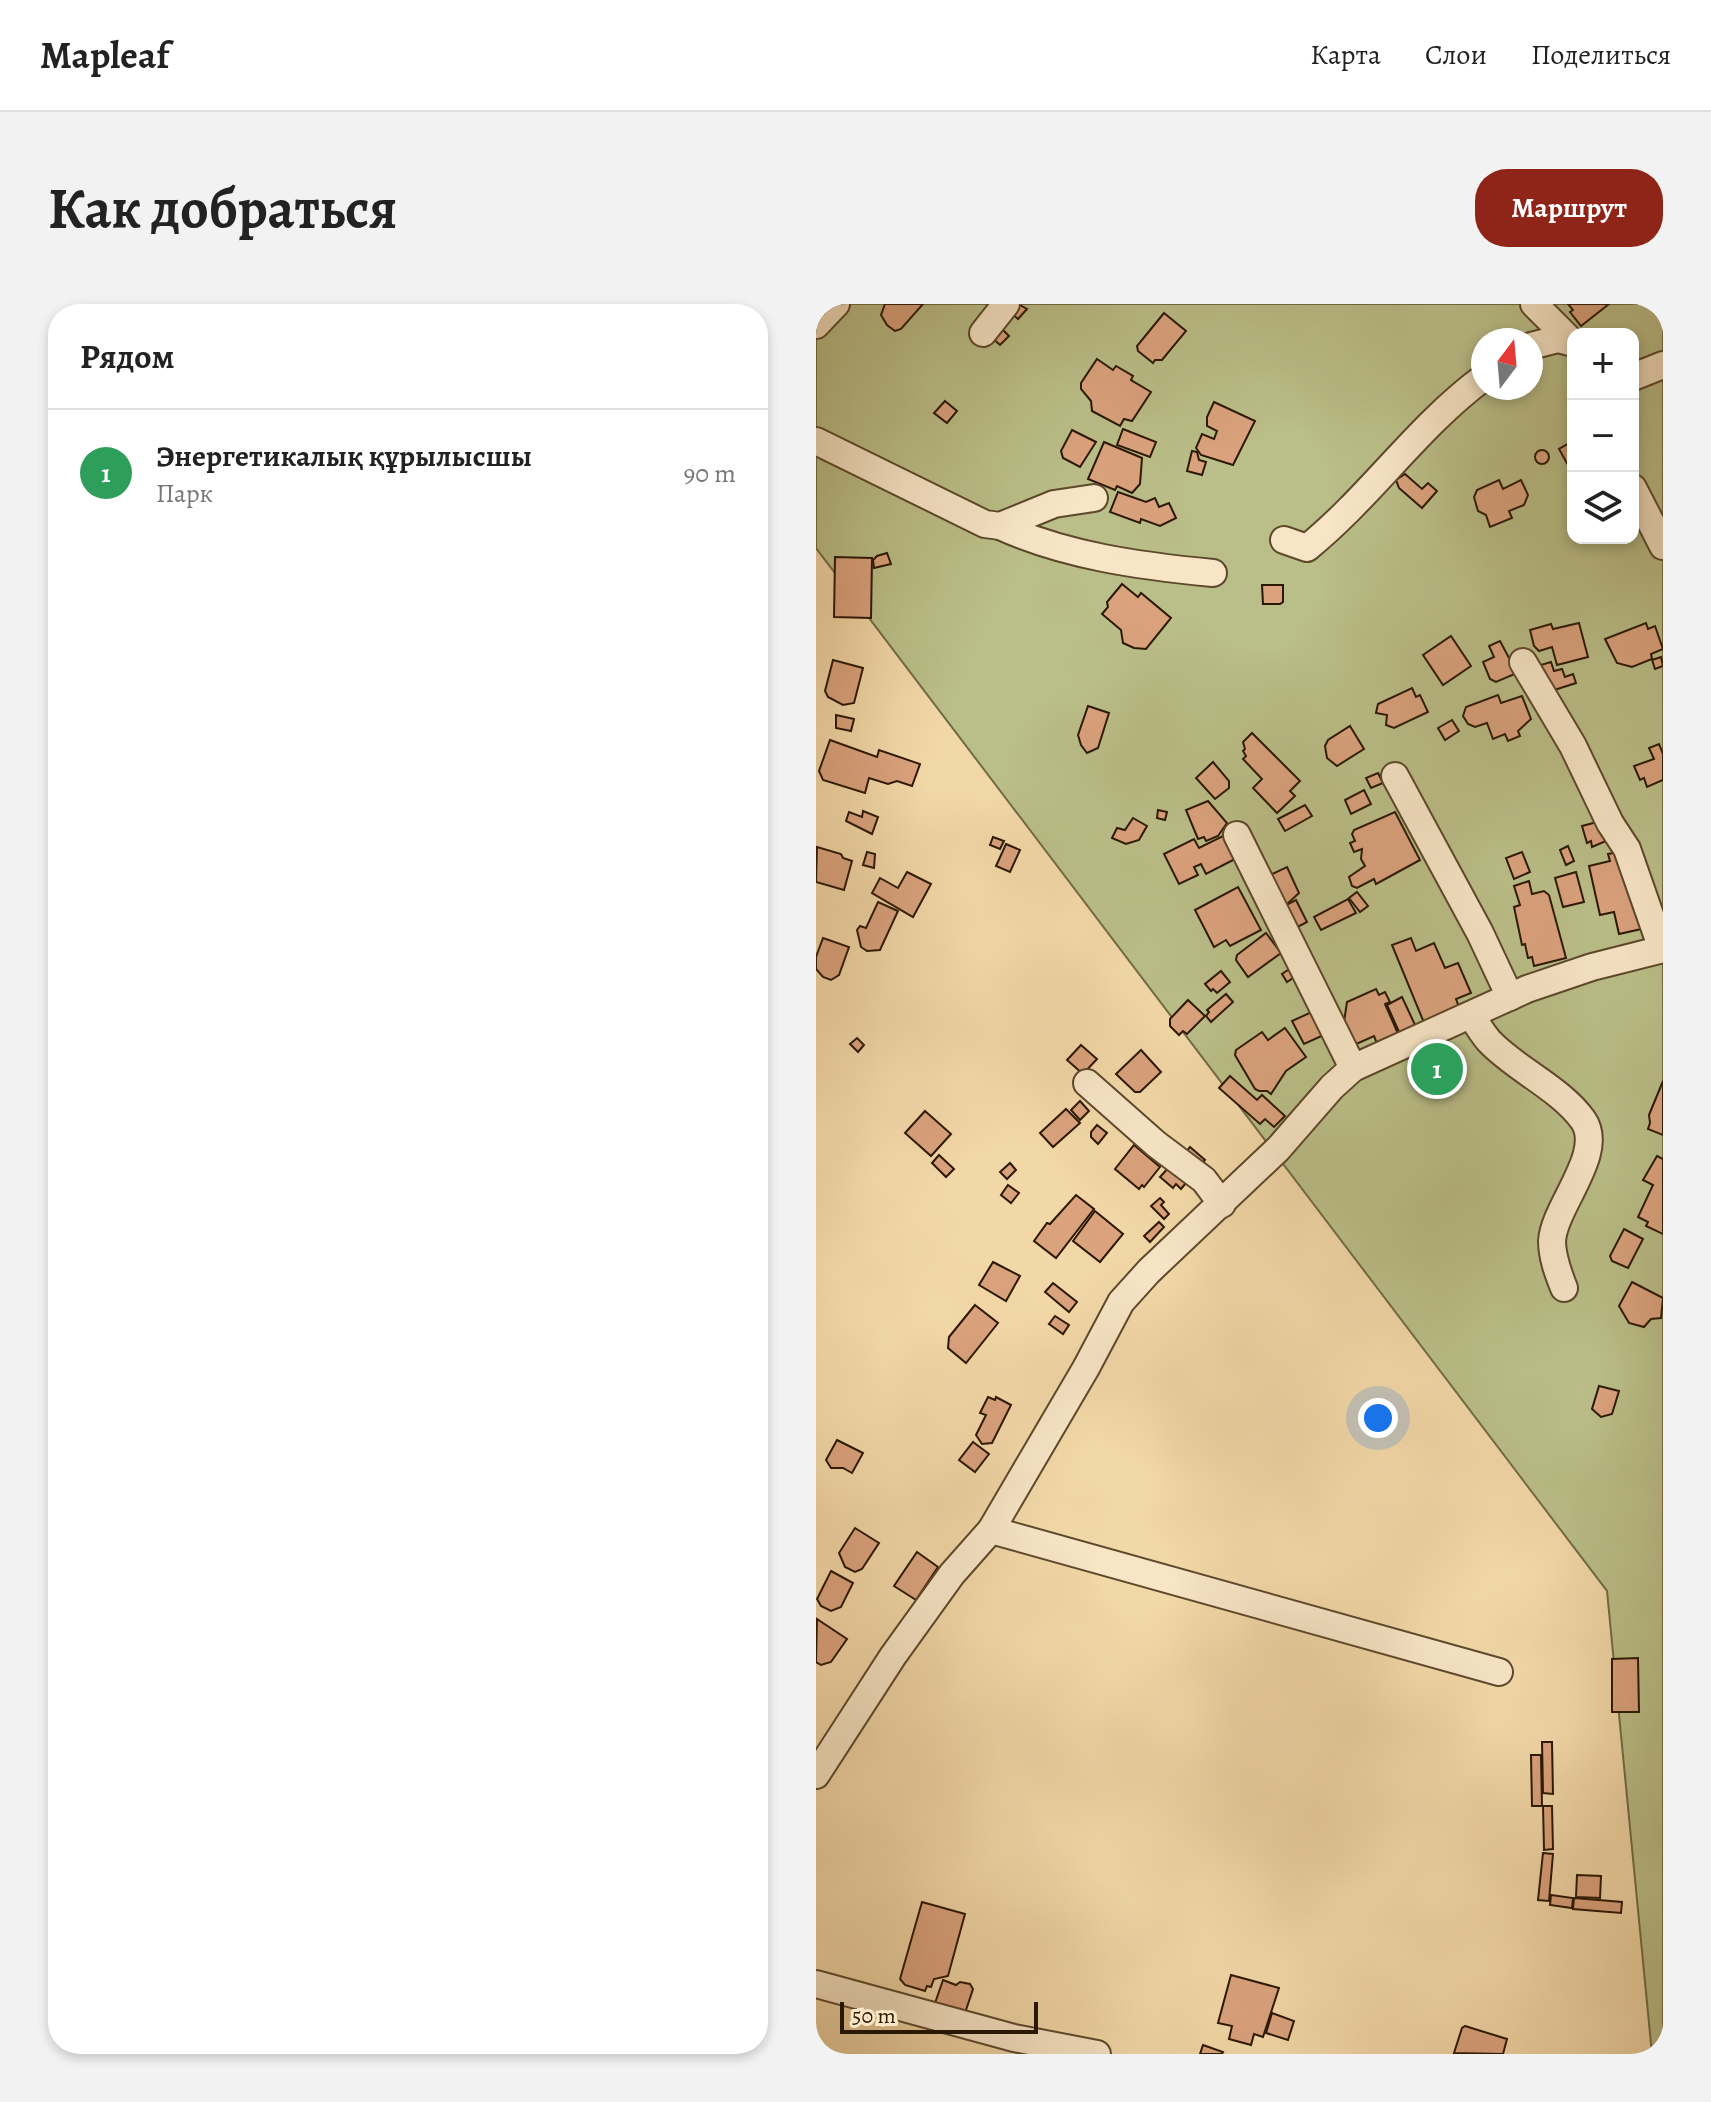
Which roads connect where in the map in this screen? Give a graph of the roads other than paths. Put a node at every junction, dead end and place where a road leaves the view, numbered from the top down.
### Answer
1 (836, 304) edge
2 (1006, 304) edge
3 (1534, 304) edge
4 (816, 325) edge
5 (983, 333) dead end
6 (1567, 337) edge
7 (1567, 341) edge
8 (1543, 343) edge
9 (1663, 365) edge
10 (1639, 375) edge
11 (1471, 388) edge
12 (816, 441) edge
13 (1094, 498) dead end
14 (1639, 500) edge
15 (1000, 526) junction
16 (1284, 540) dead end
17 (1663, 546) edge
18 (1213, 573) dead end
19 (1523, 662) dead end
20 (1395, 776) dead end
21 (1237, 835) dead end
22 (1662, 949) edge
23 (1510, 997) junction
24 (1471, 1015) junction
25 (1353, 1068) junction
26 (1087, 1083) dead end
27 (1222, 1204) junction
28 (1564, 1288) dead end
29 (991, 1530) junction
30 (1499, 1672) dead end
31 (816, 1775) edge
32 (816, 1984) edge
33 (1097, 2054) edge

1 - 4 street
2 - 5 street
3 - 6 street
7 - 8 street
9 - 10 street
11 - 16 street
12 - 15 street
13 - 15 street
14 - 17 street
15 - 18 street
19 - 22 street
20 - 23 street
21 - 25 street
22 - 23 street
23 - 24 street
24 - 25 street
24 - 28 street
25 - 27 street
26 - 27 street
27 - 29 street
29 - 30 street
29 - 31 street
32 - 33 street

